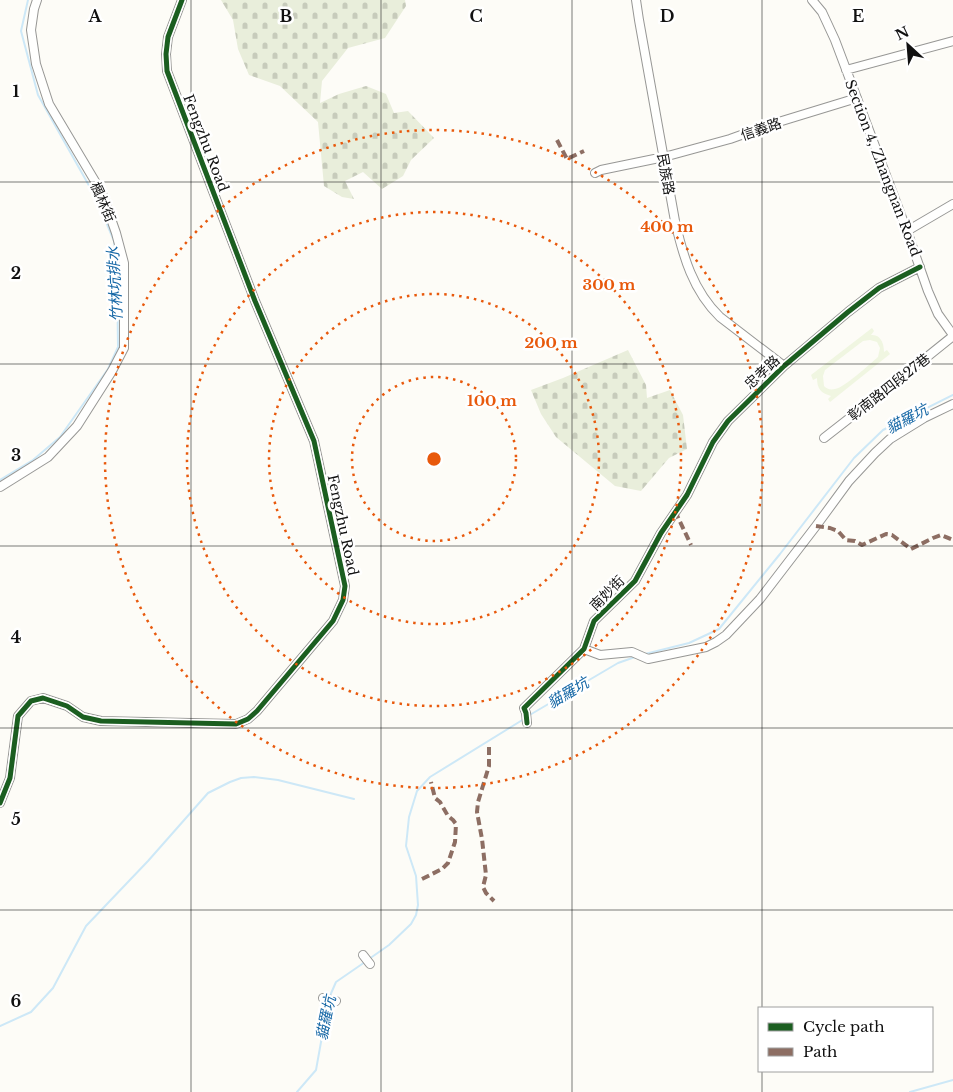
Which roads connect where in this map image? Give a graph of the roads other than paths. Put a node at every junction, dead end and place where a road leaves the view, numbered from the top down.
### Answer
1 (37, 0) edge
2 (182, 0) edge
3 (636, 0) edge
4 (812, 0) edge
5 (953, 41) edge
6 (846, 70) junction
7 (856, 98) junction
8 (664, 157) junction
9 (596, 173) dead end
10 (953, 204) edge
11 (907, 231) junction
12 (120, 248) junction
13 (110, 250) dead end
14 (920, 267) junction
15 (953, 335) edge
16 (784, 366) junction
17 (953, 404) edge
18 (824, 438) dead end
19 (0, 487) edge
20 (661, 533) joint
21 (584, 649) junction
22 (527, 722) dead end
23 (0, 803) edge
24 (363, 955) dead end
25 (370, 964) dead end
26 (323, 998) dead end
27 (336, 1001) dead end

1 - 12 street, 楓林街
2 - 23 street, Fengzhu Road
3 - 8 street, 民族路
4 - 6 street, Section 4, Zhangnan Road
5 - 6 street
6 - 7 street, Section 4, Zhangnan Road
7 - 8 street, 信義路
7 - 11 street, Section 4, Zhangnan Road
8 - 9 street, 信義路
8 - 16 street, 民族路
10 - 11 street
11 - 14 street, Section 4, Zhangnan Road
12 - 13 street
12 - 19 street, 楓林街
14 - 15 street, Section 4, Zhangnan Road
14 - 16 street, 忠孝路
15 - 18 street, 彰南路四段27巷
16 - 20 street, 忠孝路
17 - 21 street
20 - 21 street, 南妙街
21 - 22 street, 南妙街
24 - 25 street
26 - 27 street

